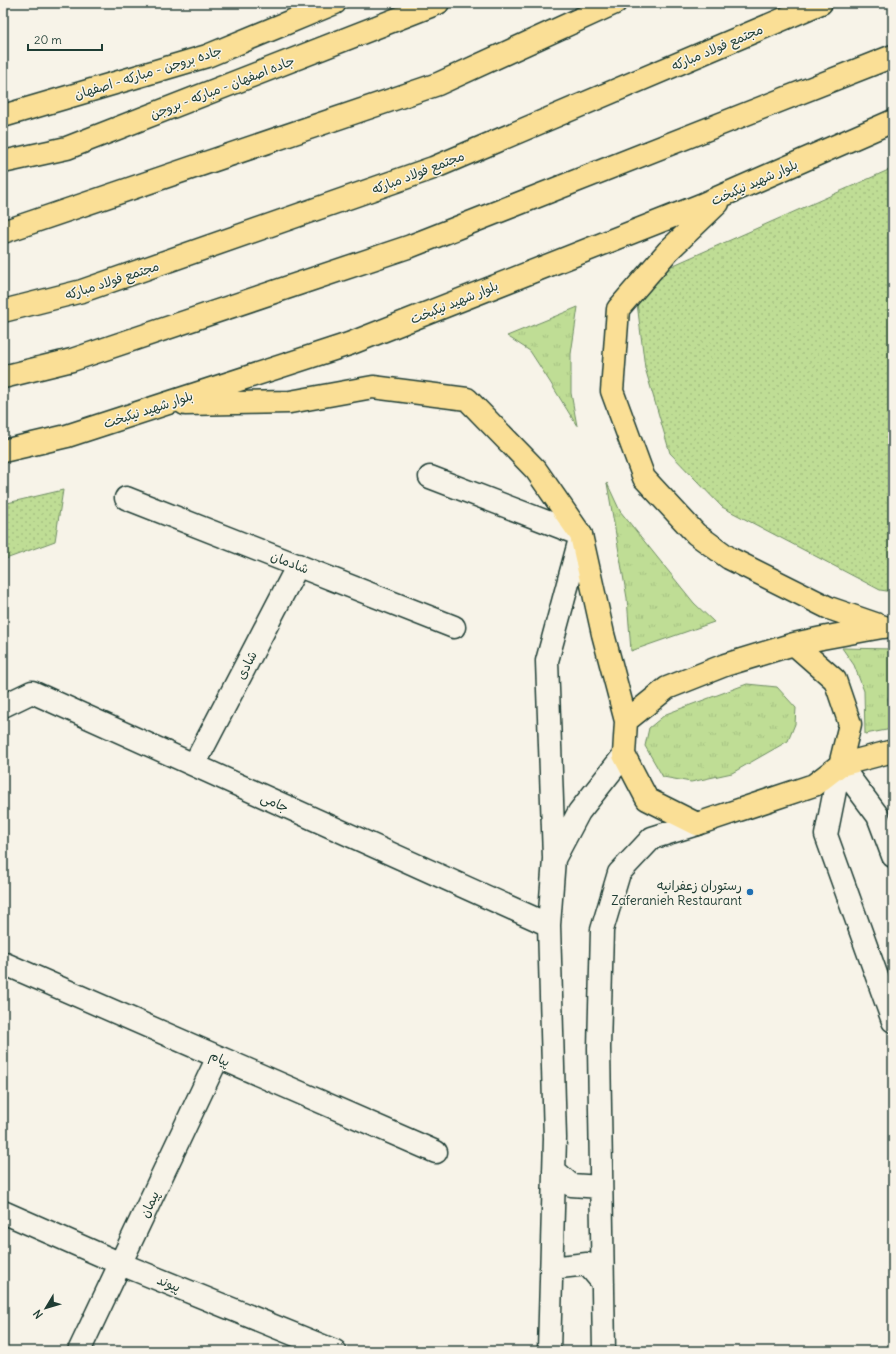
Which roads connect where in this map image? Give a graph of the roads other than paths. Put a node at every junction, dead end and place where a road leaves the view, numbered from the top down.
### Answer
1 (335, 3) edge
2 (438, 3) edge
3 (615, 3) edge
4 (821, 3) edge
5 (893, 56) edge
6 (3, 116) edge
7 (893, 121) edge
8 (3, 162) edge
9 (728, 193) junction
10 (3, 232) edge
11 (3, 311) edge
12 (3, 377) edge
13 (162, 405) junction
14 (3, 451) edge
15 (430, 477) dead end
16 (126, 498) dead end
17 (581, 535) junction
18 (298, 565) junction
19 (454, 627) dead end
20 (888, 627) edge
21 (794, 644) junction
22 (3, 706) edge
23 (626, 721) junction
24 (893, 751) edge
25 (624, 755) junction
26 (194, 765) junction
27 (840, 765) junction
28 (697, 824) junction
29 (893, 856) edge
30 (554, 859) junction
31 (549, 925) junction
32 (3, 964) edge
33 (893, 1021) edge
34 (218, 1057) junction
35 (436, 1152) dead end
36 (554, 1170) junction
37 (601, 1187) junction
38 (3, 1212) edge
39 (121, 1264) junction
40 (551, 1268) junction
41 (603, 1283) junction
42 (79, 1351) edge
43 (336, 1351) edge
44 (549, 1351) edge
45 (604, 1351) edge

1 - 6 main road, جاده بروجن - مبارکه - اصفهان
2 - 8 main road, جاده اصفهان - مبارکه - بروجن
3 - 10 main road
4 - 11 main road, مجتمع فولاد مبارکه
5 - 12 main road
7 - 9 main road, بلوار شهید نیکبخت
9 - 13 main road, بلوار شهید نیکبخت
9 - 20 main road
13 - 14 main road, بلوار شهید نیکبخت
13 - 17 main road
15 - 17 street
16 - 18 street, شادمان
17 - 23 main road
17 - 30 street
18 - 19 street, شادمان
18 - 26 street, شادی
20 - 21 main road
21 - 23 main road
21 - 27 main road
22 - 26 street, جامی
23 - 25 main road
24 - 27 main road
25 - 28 main road
25 - 30 street
26 - 31 street, جامی
27 - 28 main road
27 - 29 street
27 - 33 street
28 - 37 street
30 - 31 street
31 - 36 street
32 - 34 street, پیام
34 - 35 street, پیام
34 - 39 street, پیمان
36 - 37 street
36 - 40 street
37 - 41 street
38 - 39 street, پیوند
39 - 42 street, پیمان
39 - 43 street, پیوند
40 - 41 street
40 - 44 street
41 - 45 street

